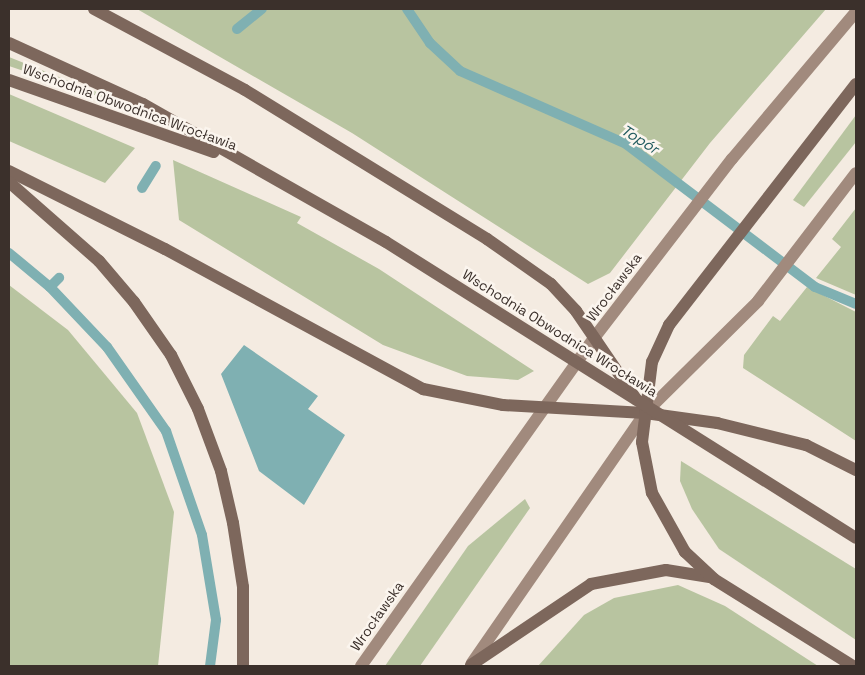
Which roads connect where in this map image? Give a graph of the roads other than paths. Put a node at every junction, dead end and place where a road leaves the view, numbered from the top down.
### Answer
1 (94, 9) edge
2 (856, 12) edge
3 (9, 43) edge
4 (9, 80) edge
5 (856, 84) edge
6 (242, 162) junction
7 (9, 171) edge
8 (856, 173) edge
9 (9, 182) edge
10 (594, 338) junction
11 (544, 408) junction
12 (645, 413) junction
13 (856, 470) edge
14 (856, 538) edge
15 (714, 579) junction
16 (243, 666) edge
17 (361, 666) edge
18 (471, 666) edge
19 (853, 666) edge

1 - 10 main road
2 - 10 main road, Wrocławska
3 - 6 main road, Wschodnia Obwodnica Wrocławia
4 - 6 main road, Wschodnia Obwodnica Wrocławia
5 - 12 main road
6 - 14 main road, Wschodnia Obwodnica Wrocławia, bridge
7 - 11 main road
8 - 12 main road
9 - 16 main road
10 - 11 main road, Wrocławska
10 - 12 main road
11 - 12 main road
11 - 17 main road, Wrocławska
12 - 13 main road
12 - 15 main road
12 - 18 main road
15 - 18 main road
15 - 19 main road

